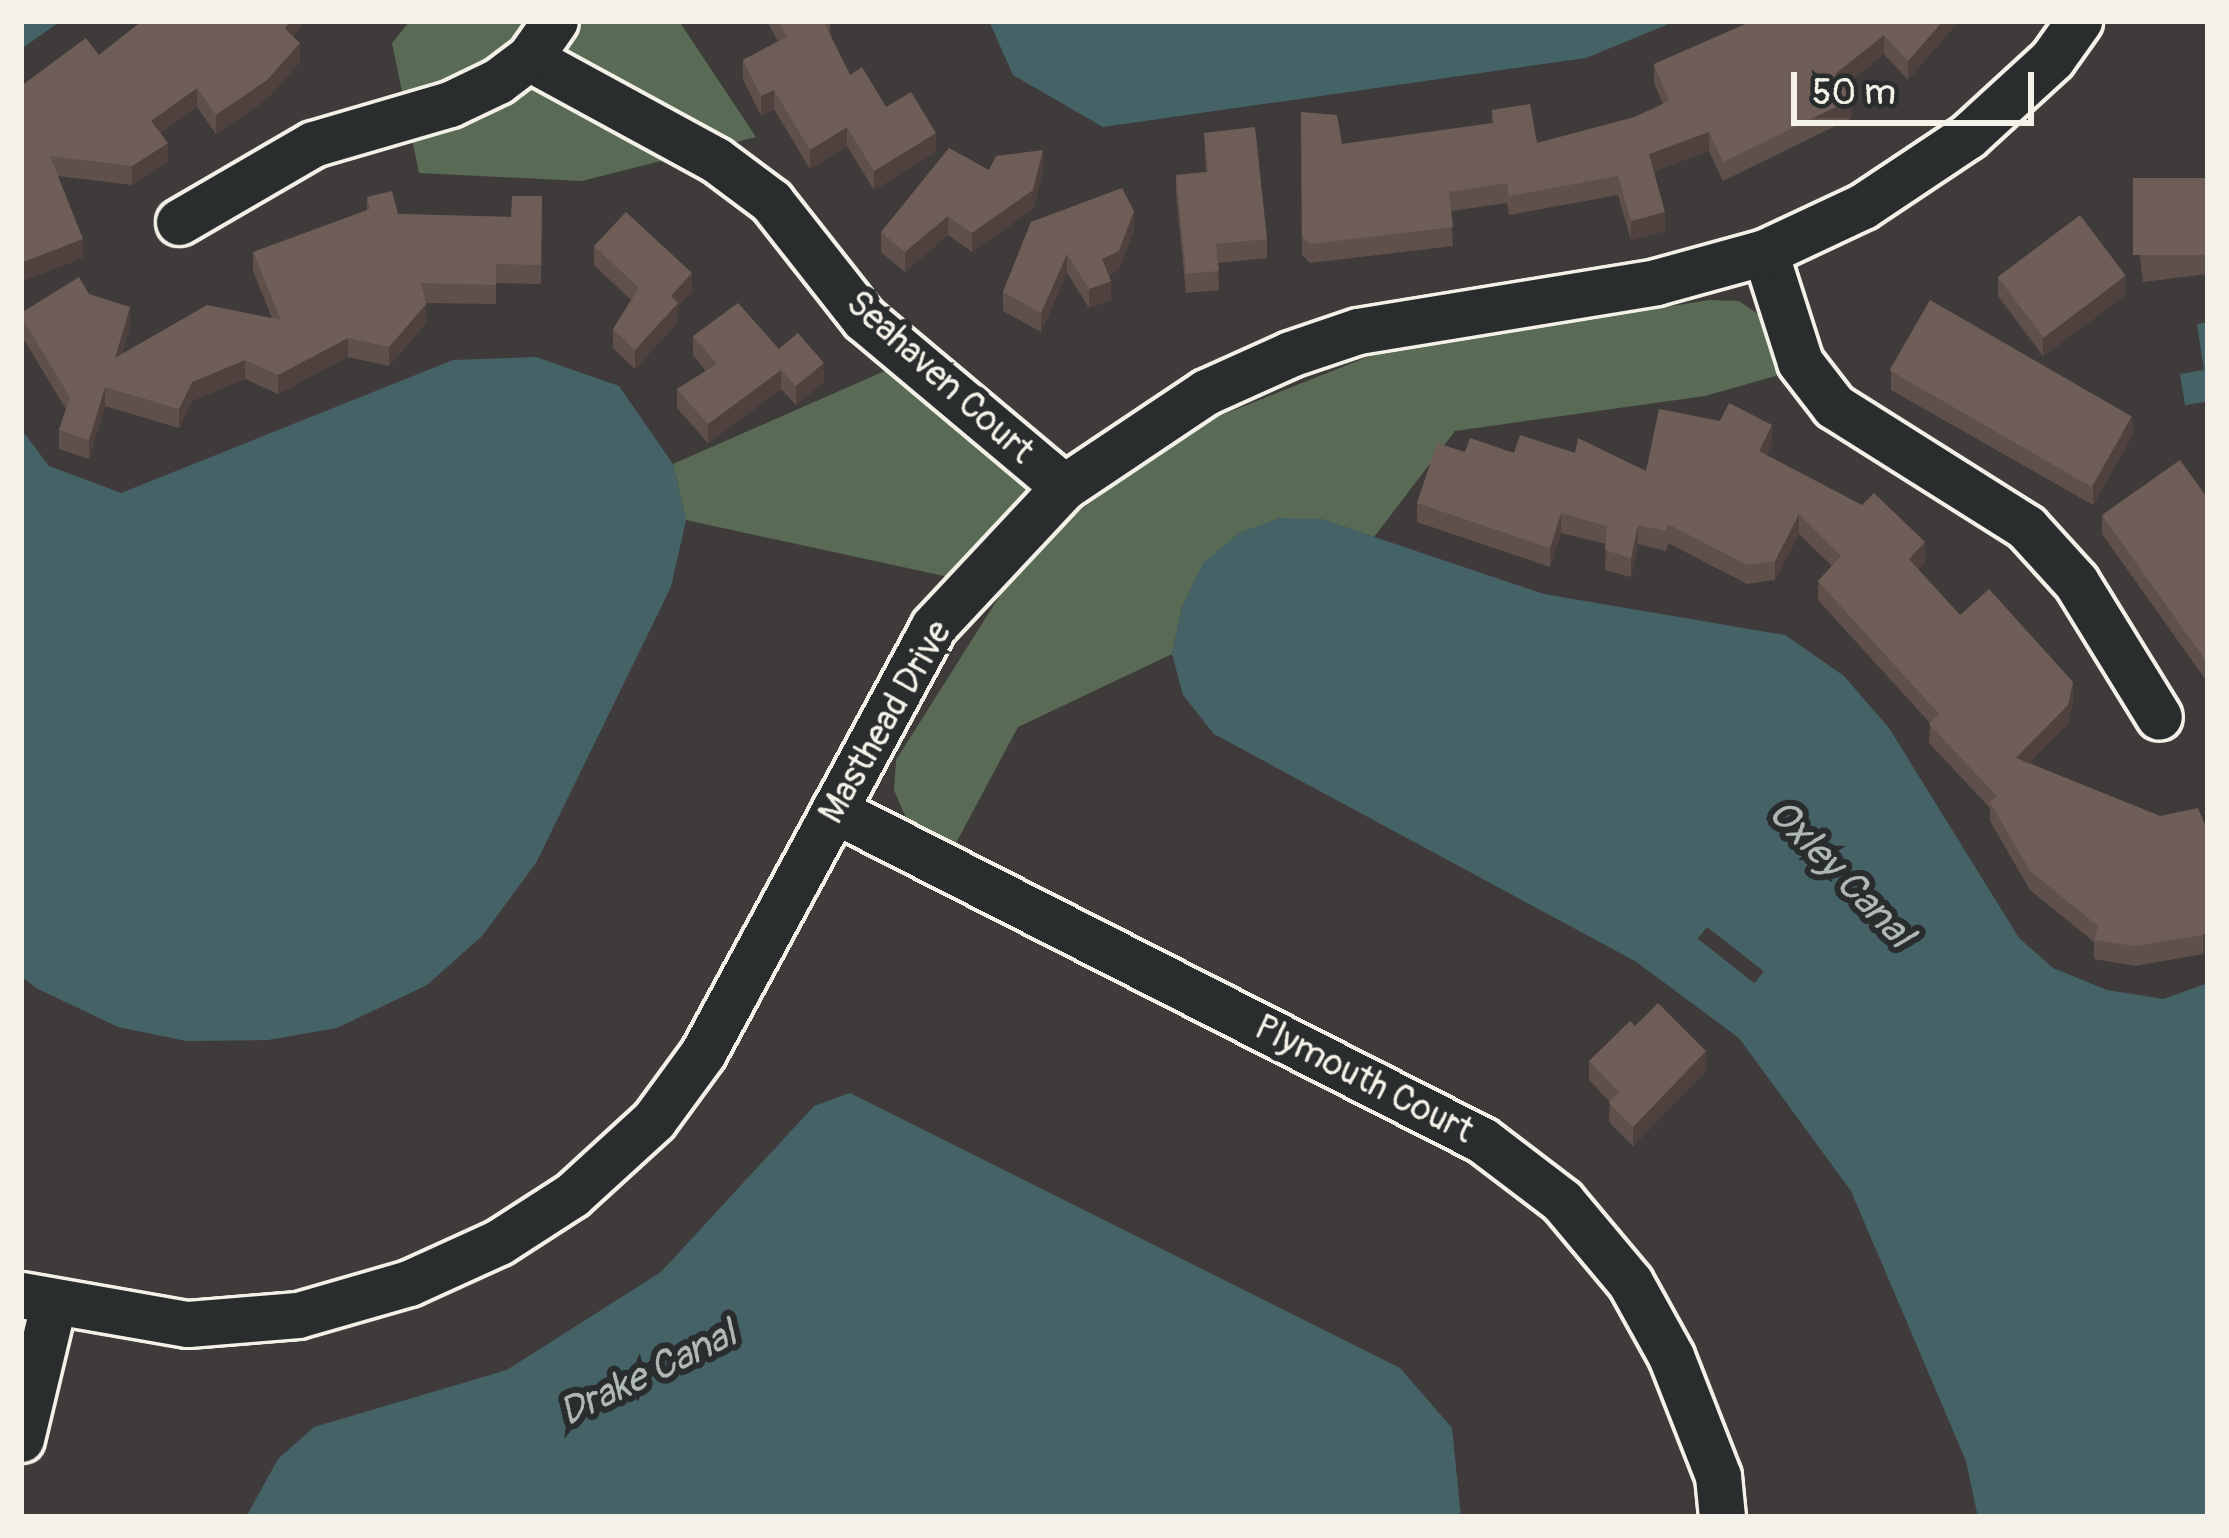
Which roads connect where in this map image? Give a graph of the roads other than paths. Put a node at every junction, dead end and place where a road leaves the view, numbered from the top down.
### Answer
1 (2079, 21) edge
2 (542, 39) edge
3 (179, 222) dead end
4 (1765, 252) junction
5 (1064, 487) junction
6 (2159, 717) dead end
7 (834, 810) junction
8 (37, 1300) edge
9 (21, 1439) edge
10 (1722, 1517) edge

1 - 4 street, Masthead Drive
2 - 3 street, Seahaven Court
2 - 5 street, Seahaven Court
4 - 5 street, Masthead Drive
4 - 6 street
5 - 7 street, Masthead Drive
7 - 8 street, Masthead Drive
7 - 10 street, Plymouth Court
8 - 9 street

